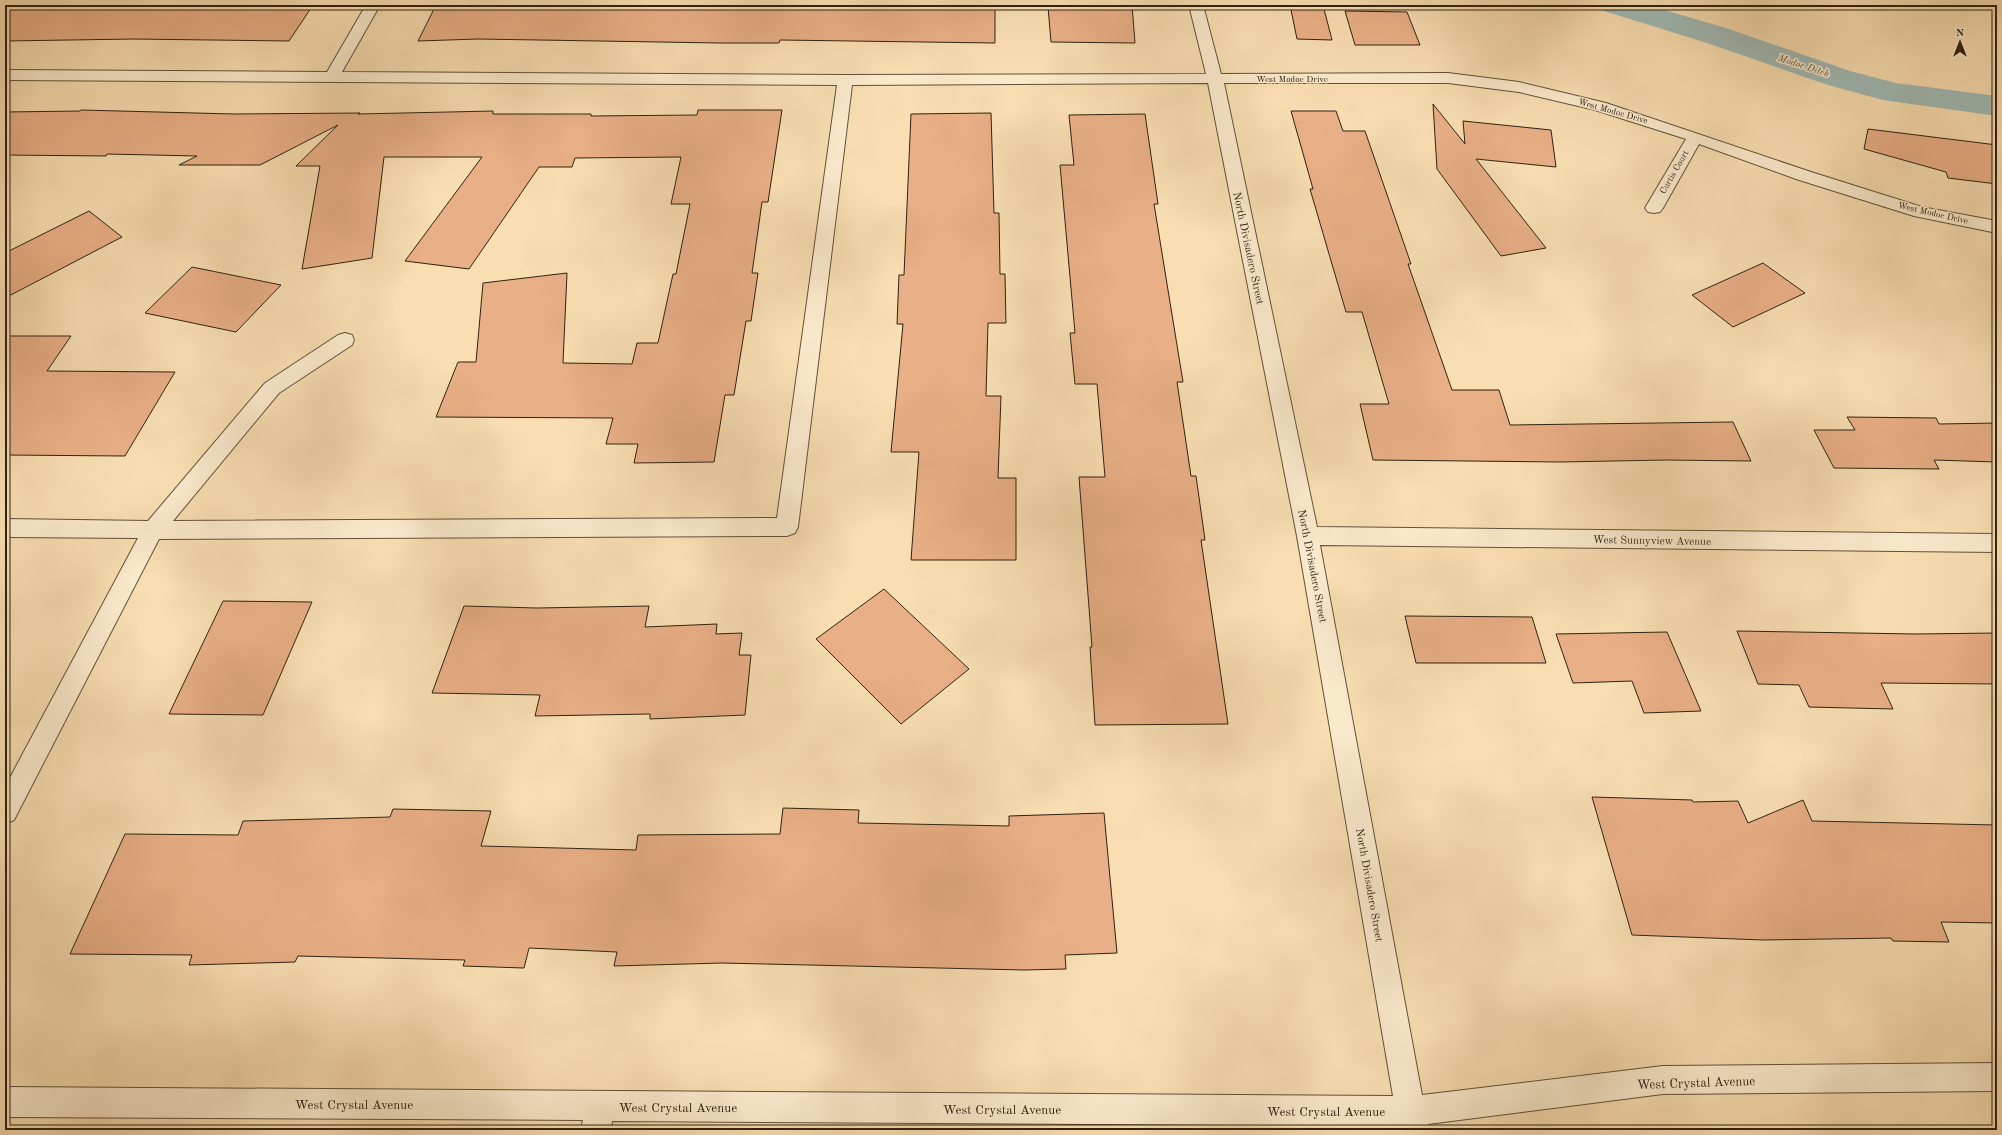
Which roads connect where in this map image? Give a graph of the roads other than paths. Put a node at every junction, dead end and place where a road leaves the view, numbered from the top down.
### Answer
1 (373, 5) edge
2 (1196, 5) edge
3 (5, 75) edge
4 (332, 77) junction
5 (1214, 79) junction
6 (845, 80) junction
7 (1695, 137) junction
8 (1654, 208) dead end
9 (1997, 227) edge
10 (345, 340) dead end
11 (5, 528) edge
12 (153, 530) junction
13 (1308, 536) junction
14 (1997, 543) edge
15 (5, 812) edge
16 (1997, 1077) edge
17 (5, 1102) edge
18 (598, 1118) edge
19 (1413, 1121) edge

1 - 4 street
2 - 5 street, North Divisadero Street
3 - 4 street, West Modoc Drive
4 - 6 street, West Modoc Drive
5 - 6 street, West Modoc Drive
5 - 7 street, West Modoc Drive
5 - 13 street, North Divisadero Street
6 - 12 street
7 - 8 street, Curtis Court
7 - 9 street, West Modoc Drive
10 - 12 street
11 - 12 street
12 - 15 street
13 - 14 street, West Sunnyview Avenue
13 - 19 street, North Divisadero Street
16 - 19 street, West Crystal Avenue
17 - 18 street, West Crystal Avenue
18 - 19 street, West Crystal Avenue

